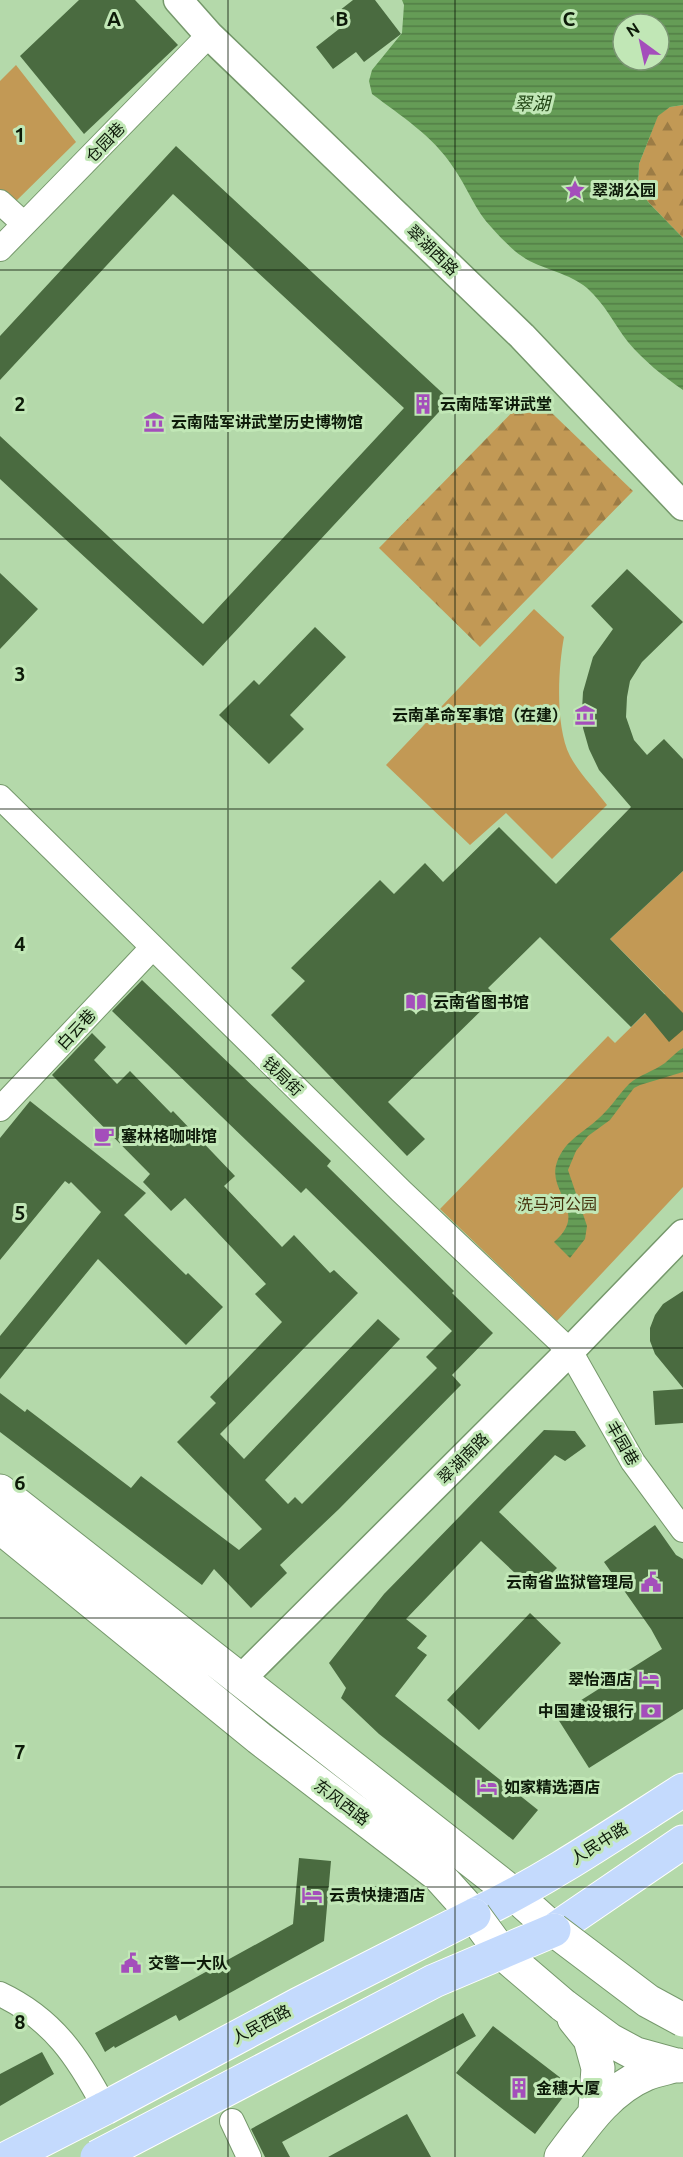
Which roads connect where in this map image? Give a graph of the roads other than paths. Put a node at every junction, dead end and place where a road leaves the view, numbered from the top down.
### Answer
1 (178, 0) edge
2 (210, 35) junction
3 (0, 202) edge
4 (24, 224) junction
5 (0, 249) edge
6 (683, 506) edge
7 (0, 797) edge
8 (152, 948) junction
9 (0, 1109) edge
10 (683, 1234) edge
11 (570, 1351) junction
12 (0, 1491) edge
13 (0, 1527) edge
14 (683, 1530) edge
15 (241, 1679) junction
16 (683, 1790) edge
17 (683, 1842) edge
18 (514, 1895) junction
19 (474, 1915) junction
20 (554, 1930) junction
21 (501, 1952) junction
22 (0, 1994) edge
23 (563, 2005) junction
24 (683, 2020) edge
25 (680, 2066) edge
26 (105, 2108) junction
27 (595, 2110) junction
28 (232, 2121) dead end
29 (9, 2157) edge
30 (97, 2157) edge
31 (249, 2157) edge
32 (561, 2157) edge

1 - 2 street, 翠湖西路
2 - 4 street, 仓园巷
2 - 6 street, 翠湖西路
3 - 4 street
4 - 5 street, 仓园巷
7 - 8 street, 钱局街
8 - 9 street, 白云巷
8 - 11 street, 钱局街
10 - 11 street, 翠湖南路
11 - 14 street, 丰园巷
11 - 15 street, 翠湖南路
12 - 15 main road, 东风西路
13 - 19 main road, 东风西路
15 - 18 main road, 东风西路
16 - 18 main road, 人民中路
17 - 20 main road
18 - 19 main road, 人民西路
18 - 20 main road, 东风西路
19 - 21 main road, 东风西路, bridge
19 - 26 main road, 人民西路, bridge
20 - 21 main road, bridge
20 - 24 main road, 东风西路, bridge
21 - 23 main road, 东风西路, bridge
21 - 30 main road, bridge
22 - 26 street
23 - 25 main road, 东风西路
23 - 27 main road
25 - 27 main road
26 - 29 main road, 人民西路
27 - 32 main road
28 - 31 street

